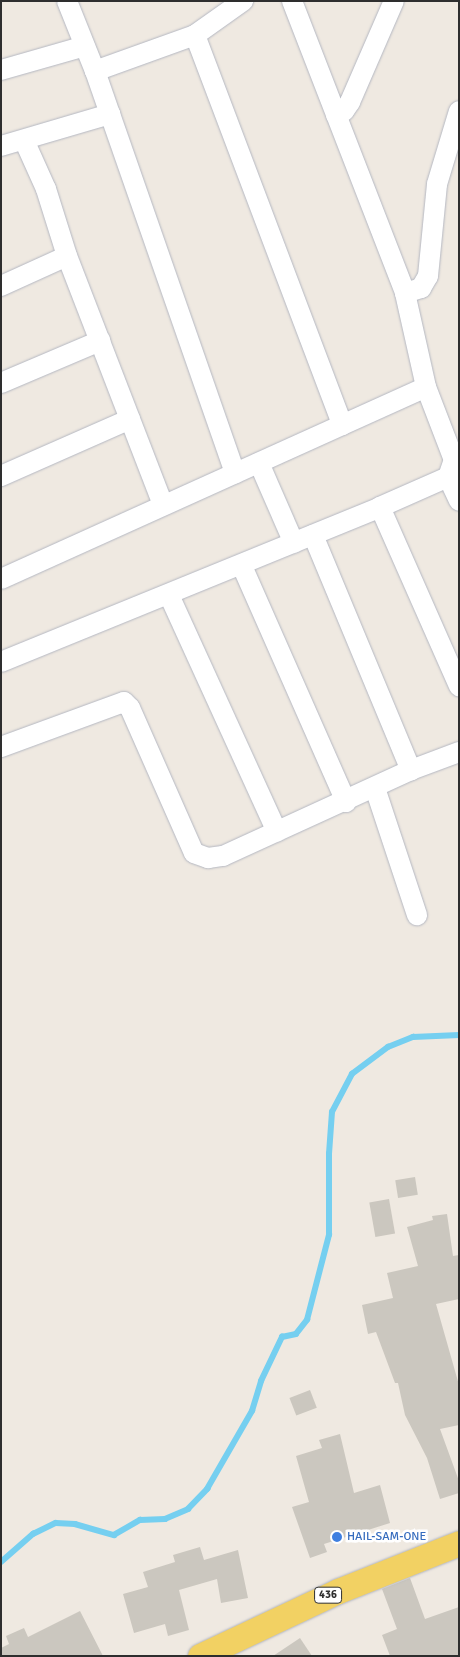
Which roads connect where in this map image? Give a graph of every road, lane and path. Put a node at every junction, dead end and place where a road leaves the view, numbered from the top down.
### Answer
1 (67, 1) edge
2 (243, 1) edge
3 (292, 1) edge
4 (394, 1) edge
5 (194, 35) junction
6 (85, 46) junction
7 (1, 70) edge
8 (95, 71) junction
9 (459, 111) edge
10 (110, 114) junction
11 (336, 115) junction
12 (24, 140) junction
13 (1, 146) edge
14 (67, 256) junction
15 (1, 286) edge
16 (405, 294) junction
17 (100, 341) junction
18 (1, 383) edge
19 (426, 387) junction
20 (130, 419) junction
21 (342, 425) junction
22 (259, 463) junction
23 (454, 465) edge
24 (235, 473) junction
25 (1, 476) edge
26 (459, 501) edge
27 (163, 505) junction
28 (380, 508) junction
29 (313, 535) junction
30 (294, 543) junction
31 (242, 566) junction
32 (1, 579) edge
33 (169, 595) junction
34 (1, 662) edge
35 (459, 686) edge
36 (1, 747) edge
37 (459, 752) edge
38 (411, 770) junction
39 (375, 788) junction
40 (346, 802) junction
41 (276, 832) junction
42 (418, 915) dead end
43 (459, 1544) edge
44 (200, 1656) edge

1 - 6 street
2 - 5 street
3 - 11 street
4 - 11 street
5 - 8 street
5 - 21 street
6 - 7 street
6 - 8 street
8 - 10 street
9 - 16 street
10 - 12 street
10 - 24 street
11 - 16 street
12 - 13 street
12 - 14 street
14 - 15 street
14 - 17 street
16 - 19 street
17 - 18 street
17 - 20 street
19 - 21 street
19 - 23 street
20 - 25 street
20 - 27 street
21 - 22 street
22 - 24 street
22 - 30 street
23 - 26 street
23 - 28 street
24 - 27 street
27 - 32 street
28 - 29 street
28 - 35 street
29 - 30 street
29 - 38 street
30 - 31 street
31 - 33 street
31 - 40 street
33 - 34 street
33 - 41 street
36 - 41 street
37 - 38 street
38 - 39 street
39 - 40 street
39 - 42 street
40 - 41 street
43 - 44 main road, 436

